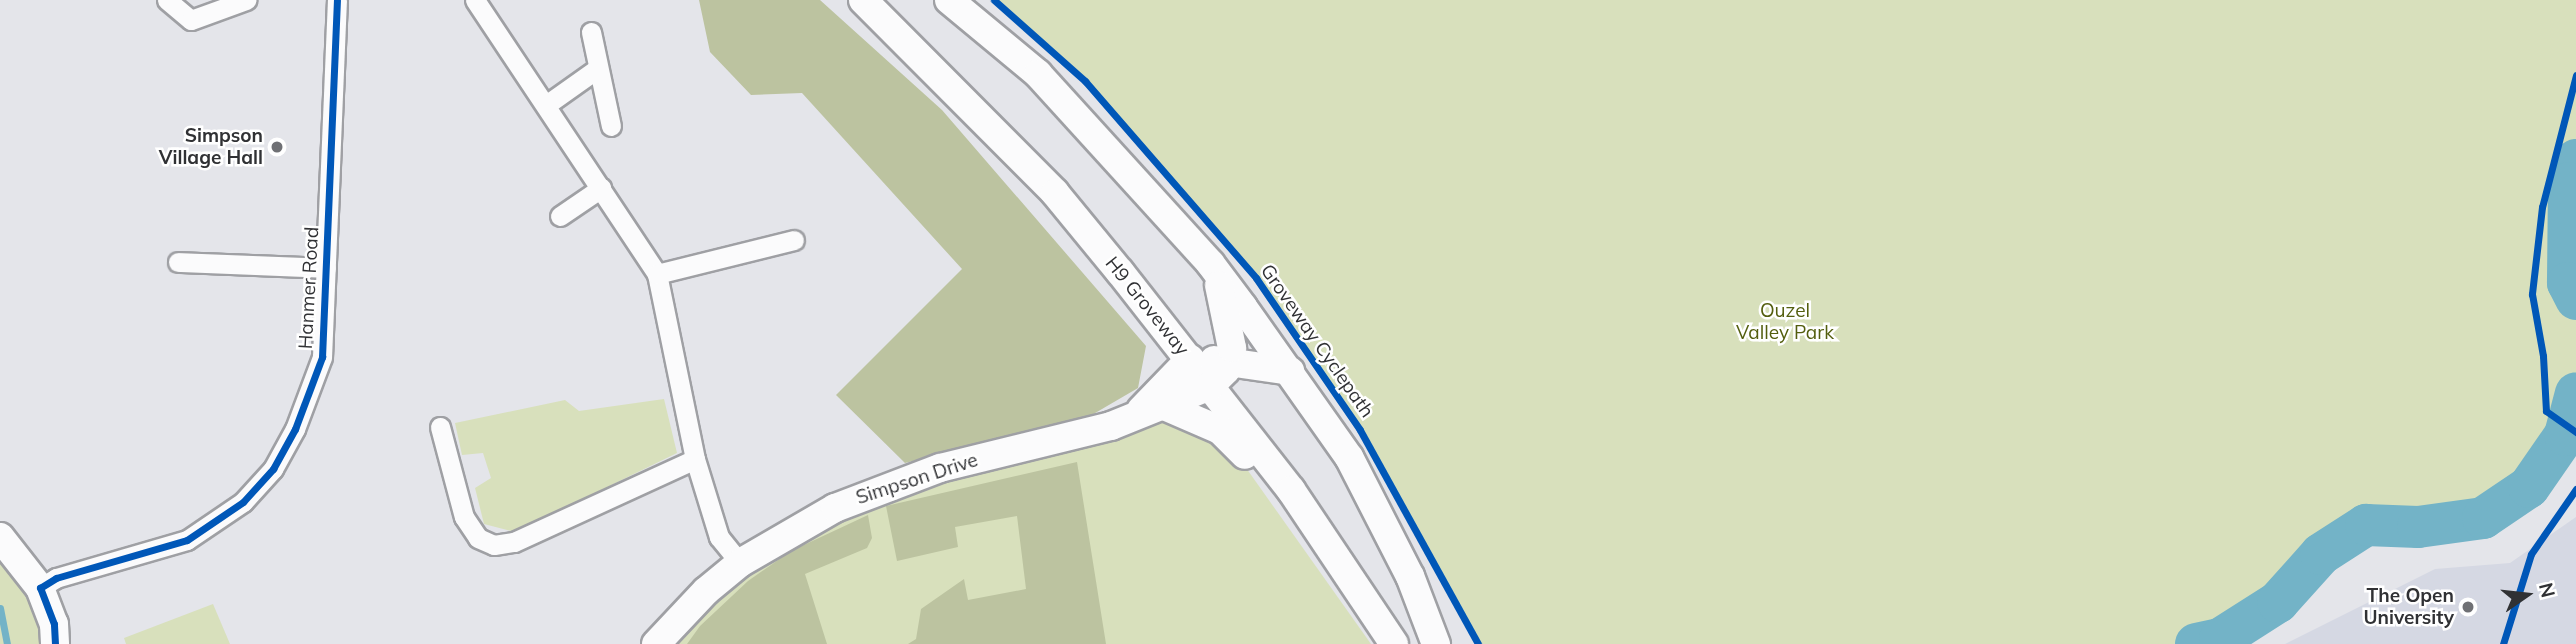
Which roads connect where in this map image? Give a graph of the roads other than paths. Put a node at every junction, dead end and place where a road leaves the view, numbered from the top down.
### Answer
1 (167, 0) edge
2 (246, 0) edge
3 (475, 0) edge
4 (863, 0) edge
5 (892, 0) edge
6 (948, 0) edge
7 (332, 1) edge
8 (591, 32) dead end
9 (906, 40) junction
10 (598, 68) junction
11 (546, 105) junction
12 (611, 126) dead end
13 (601, 188) junction
14 (560, 216) dead end
15 (794, 240) dead end
16 (178, 261) dead end
17 (1210, 263) junction
18 (326, 268) junction
19 (657, 274) junction
20 (1190, 359) junction
21 (1231, 360) junction
22 (1290, 371) junction
23 (1210, 386) junction
24 (1151, 410) junction
25 (440, 428) dead end
26 (695, 459) junction
27 (0, 537) edge
28 (740, 563) junction
29 (40, 588) junction
30 (1366, 599) junction
31 (55, 644) edge
32 (656, 644) edge
33 (1394, 644) edge
34 (1436, 644) edge

1 - 2 street
3 - 11 street
4 - 9 street, H9 Groveway
5 - 9 street
6 - 17 street
7 - 18 street, Hanmer Road
8 - 10 street
9 - 20 street, H9 Groveway
10 - 11 street
10 - 12 street
11 - 13 street
13 - 14 street
13 - 19 street
15 - 19 street
16 - 18 street
17 - 21 street
17 - 22 street
18 - 29 street, Hanmer Road
19 - 26 street
20 - 21 street
20 - 23 street, H9 Groveway
20 - 24 street, Simpson Drive
21 - 22 street
21 - 23 street
22 - 34 street
23 - 24 street, Simpson Drive
23 - 30 street, H9 Groveway
24 - 28 street, Simpson Drive
24 - 30 street
25 - 26 street
26 - 28 street
27 - 29 street
28 - 32 street, Simpson Drive
29 - 31 street
30 - 33 street, H9 Groveway

